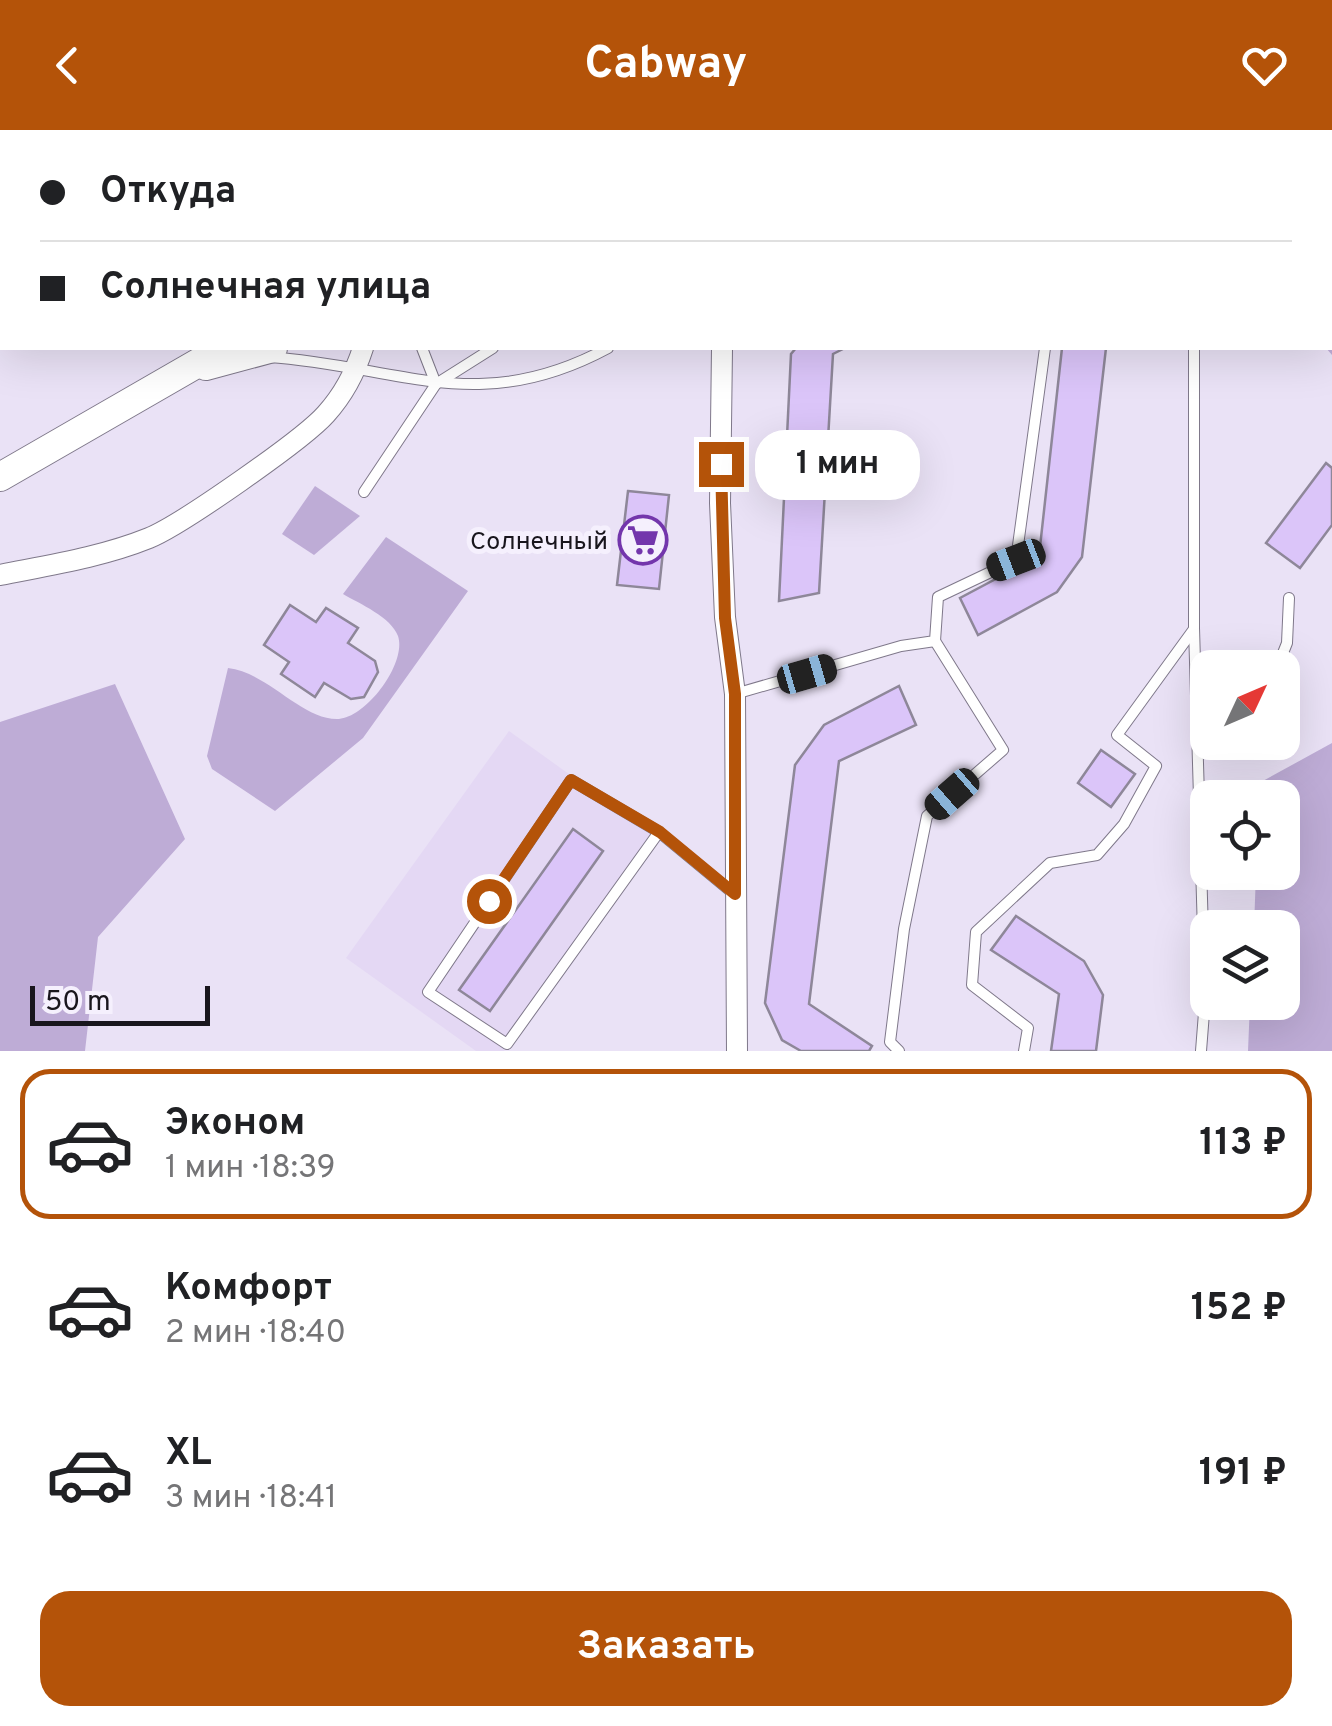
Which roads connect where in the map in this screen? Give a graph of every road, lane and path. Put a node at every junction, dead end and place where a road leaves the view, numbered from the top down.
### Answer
1 (362, 350) edge
2 (423, 350) edge
3 (490, 350) edge
4 (603, 350) edge
5 (722, 350) edge
6 (1046, 350) edge
7 (1194, 350) edge
8 (231, 351) edge
9 (356, 370) junction
10 (436, 384) junction
11 (0, 477) edge
12 (364, 492) dead end
13 (0, 575) edge
14 (1289, 598) dead end
15 (1194, 628) junction
16 (935, 642) junction
17 (1197, 650) edge
18 (1285, 650) edge
19 (735, 694) junction
20 (1204, 760) edge
21 (660, 832) junction
22 (735, 894) junction
23 (737, 1051) edge
24 (900, 1051) edge
25 (1024, 1051) edge
26 (1201, 1051) edge

1 - 9 street
2 - 10 lane
3 - 10 lane
4 - 10 lane
5 - 19 street
6 - 16 lane
7 - 15 lane
8 - 9 lane
8 - 11 main road
9 - 10 lane
9 - 13 street
10 - 12 lane
14 - 18 lane
15 - 17 lane
15 - 25 lane
16 - 19 lane
16 - 24 lane
19 - 22 street
20 - 26 lane
21 - 21 lane
21 - 22 lane
22 - 23 street

